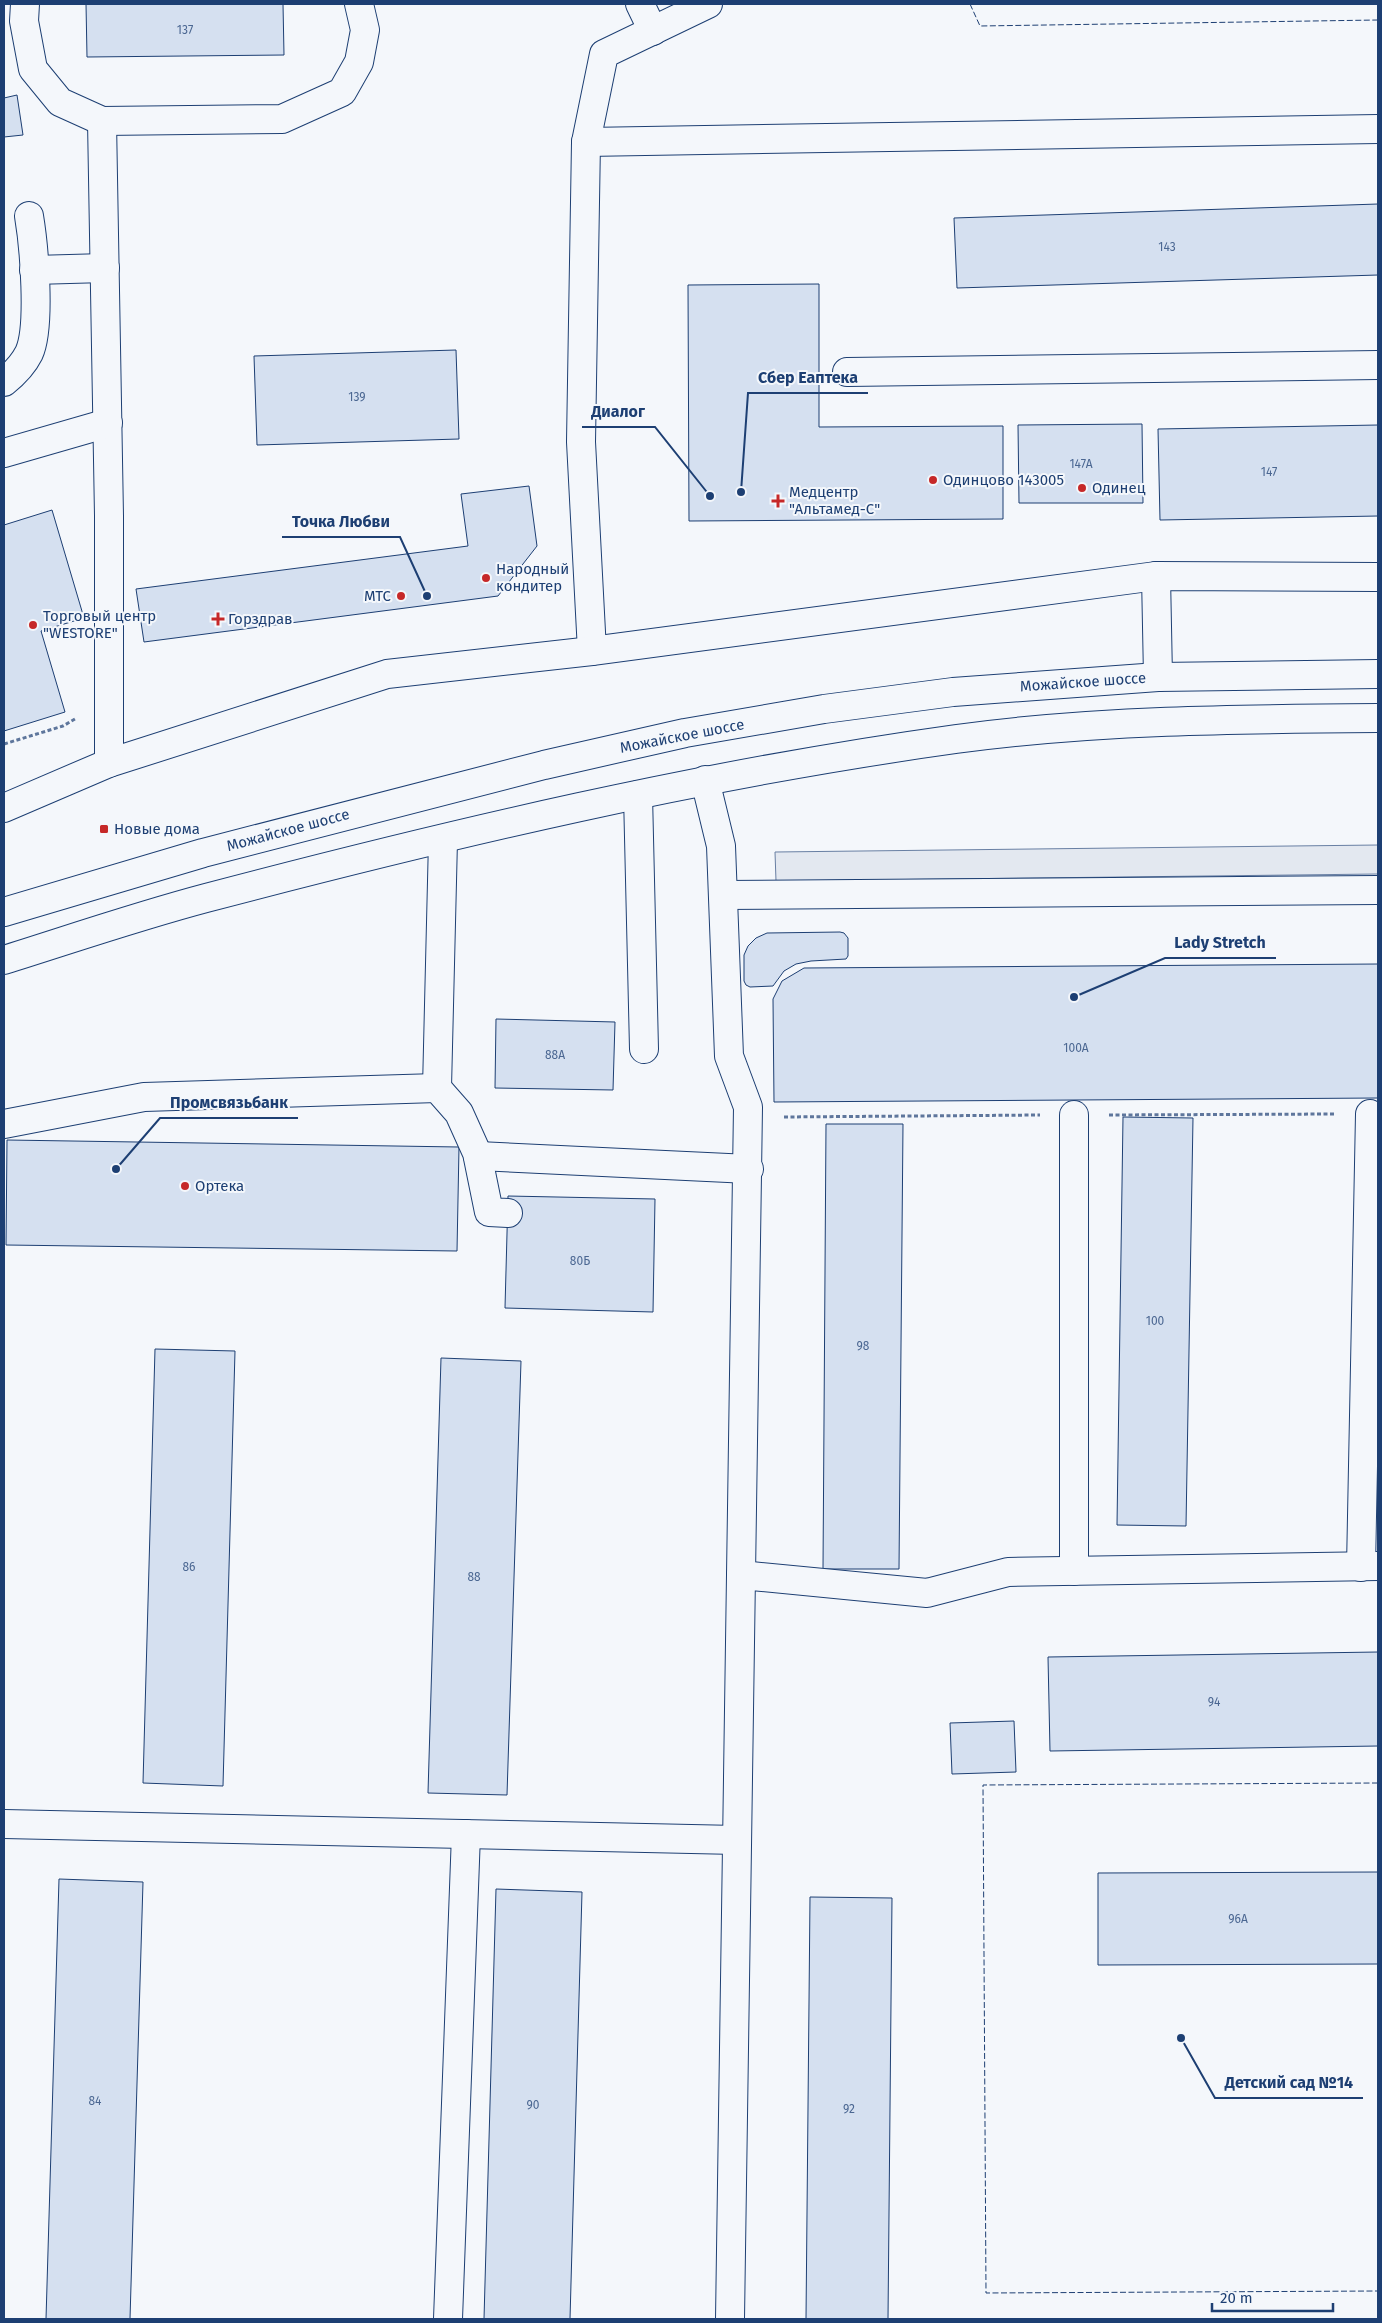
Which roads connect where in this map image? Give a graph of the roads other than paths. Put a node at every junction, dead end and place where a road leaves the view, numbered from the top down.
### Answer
1 (25, 4) edge
2 (359, 4) edge
3 (640, 4) edge
4 (708, 4) edge
5 (652, 31) junction
6 (102, 121) junction
7 (1378, 129) edge
8 (586, 142) junction
9 (29, 216) dead end
10 (105, 268) junction
11 (34, 270) junction
12 (1378, 366) edge
13 (847, 372) dead end
14 (4, 382) edge
15 (108, 422) junction
16 (4, 453) edge
17 (1156, 576) junction
18 (1378, 577) edge
19 (592, 651) junction
20 (1378, 674) edge
21 (1158, 676) junction
22 (1378, 718) edge
23 (109, 763) junction
24 (704, 780) junction
25 (638, 795) junction
26 (4, 808) edge
27 (443, 840) junction
28 (1378, 890) edge
29 (723, 895) junction
30 (4, 912) edge
31 (4, 960) edge
32 (644, 1049) dead end
33 (437, 1088) junction
34 (1370, 1114) dead end
35 (1074, 1115) dead end
36 (4, 1124) edge
37 (478, 1156) junction
38 (749, 1169) junction
39 (508, 1213) dead end
40 (1370, 1566) edge
41 (1074, 1571) junction
42 (741, 1575) junction
43 (4, 1824) edge
44 (466, 1834) junction
45 (737, 1840) junction
46 (448, 2319) edge
47 (730, 2319) edge

1 - 6 main road
2 - 6 main road
3 - 5 main road
4 - 5 main road
5 - 8 main road
6 - 10 main road
7 - 8 main road
8 - 19 main road
9 - 11 main road
10 - 11 main road
10 - 15 main road
11 - 14 main road
12 - 13 main road
15 - 16 main road
15 - 23 main road
17 - 18 main road
17 - 19 main road
17 - 21 main road
19 - 23 main road
20 - 21 main road, Можайское шоссе
21 - 30 main road, Можайское шоссе
22 - 24 main road
23 - 26 main road
24 - 25 main road
24 - 29 main road
25 - 27 main road
25 - 32 main road
27 - 31 main road
27 - 33 main road
28 - 29 main road
29 - 38 main road
33 - 36 main road
33 - 37 main road
34 - 40 main road
35 - 41 main road
37 - 38 main road
37 - 39 main road
38 - 42 main road
40 - 41 main road
41 - 42 main road
42 - 45 main road
43 - 44 main road
44 - 45 main road
44 - 46 main road
45 - 47 main road

